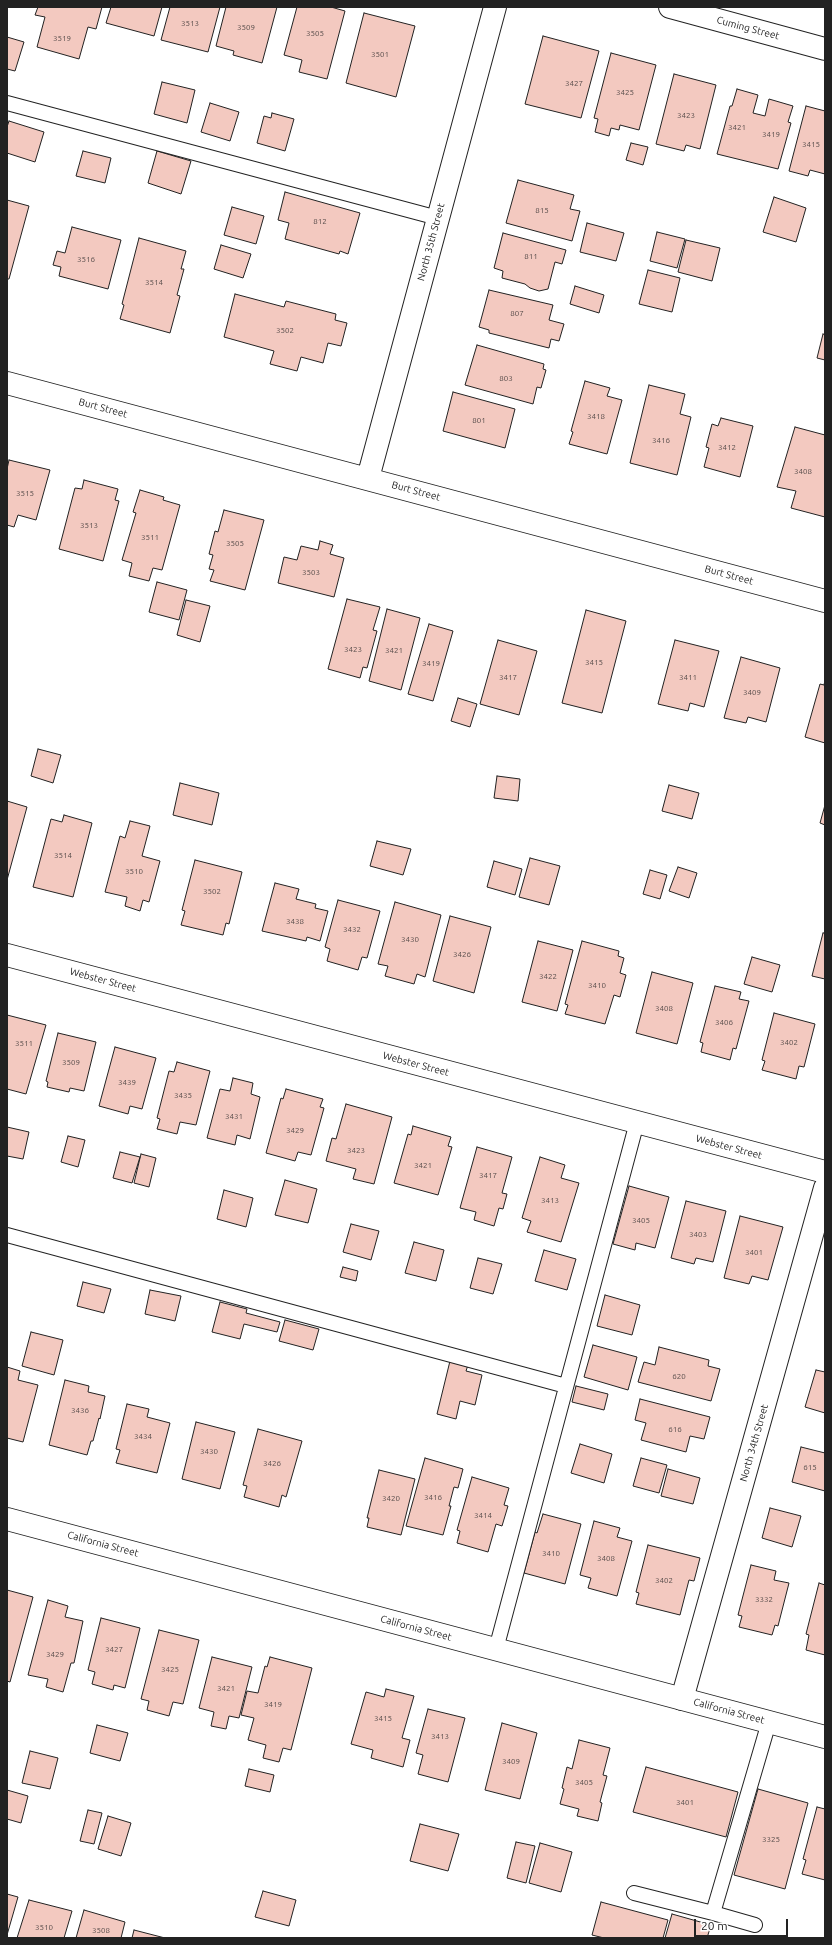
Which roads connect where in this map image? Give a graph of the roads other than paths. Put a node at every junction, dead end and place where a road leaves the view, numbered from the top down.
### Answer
1 (495, 7) edge
2 (670, 7) edge
3 (825, 49) edge
4 (7, 103) edge
5 (438, 218) junction
6 (7, 383) edge
7 (368, 478) junction
8 (825, 601) edge
9 (7, 955) edge
10 (637, 1122) junction
11 (825, 1172) edge
12 (825, 1188) edge
13 (7, 1235) edge
14 (566, 1386) junction
15 (7, 1519) edge
16 (496, 1649) junction
17 (682, 1699) junction
18 (770, 1722) junction
19 (825, 1737) edge
20 (634, 1893) dead end
21 (713, 1913) junction
22 (755, 1925) dead end

1 - 5 street, North 35th Street
2 - 3 street, Cuming Street
4 - 5 lane
5 - 7 street, North 35th Street
6 - 7 street, Burt Street
7 - 8 street, Burt Street
9 - 10 street, Webster Street
10 - 11 street, Webster Street
10 - 14 lane
12 - 17 street, North 34th Street
13 - 14 lane
14 - 16 lane
15 - 16 street, California Street
16 - 17 street, California Street
17 - 18 street, California Street
18 - 19 street, California Street
18 - 21 lane
20 - 21 lane
21 - 22 lane

